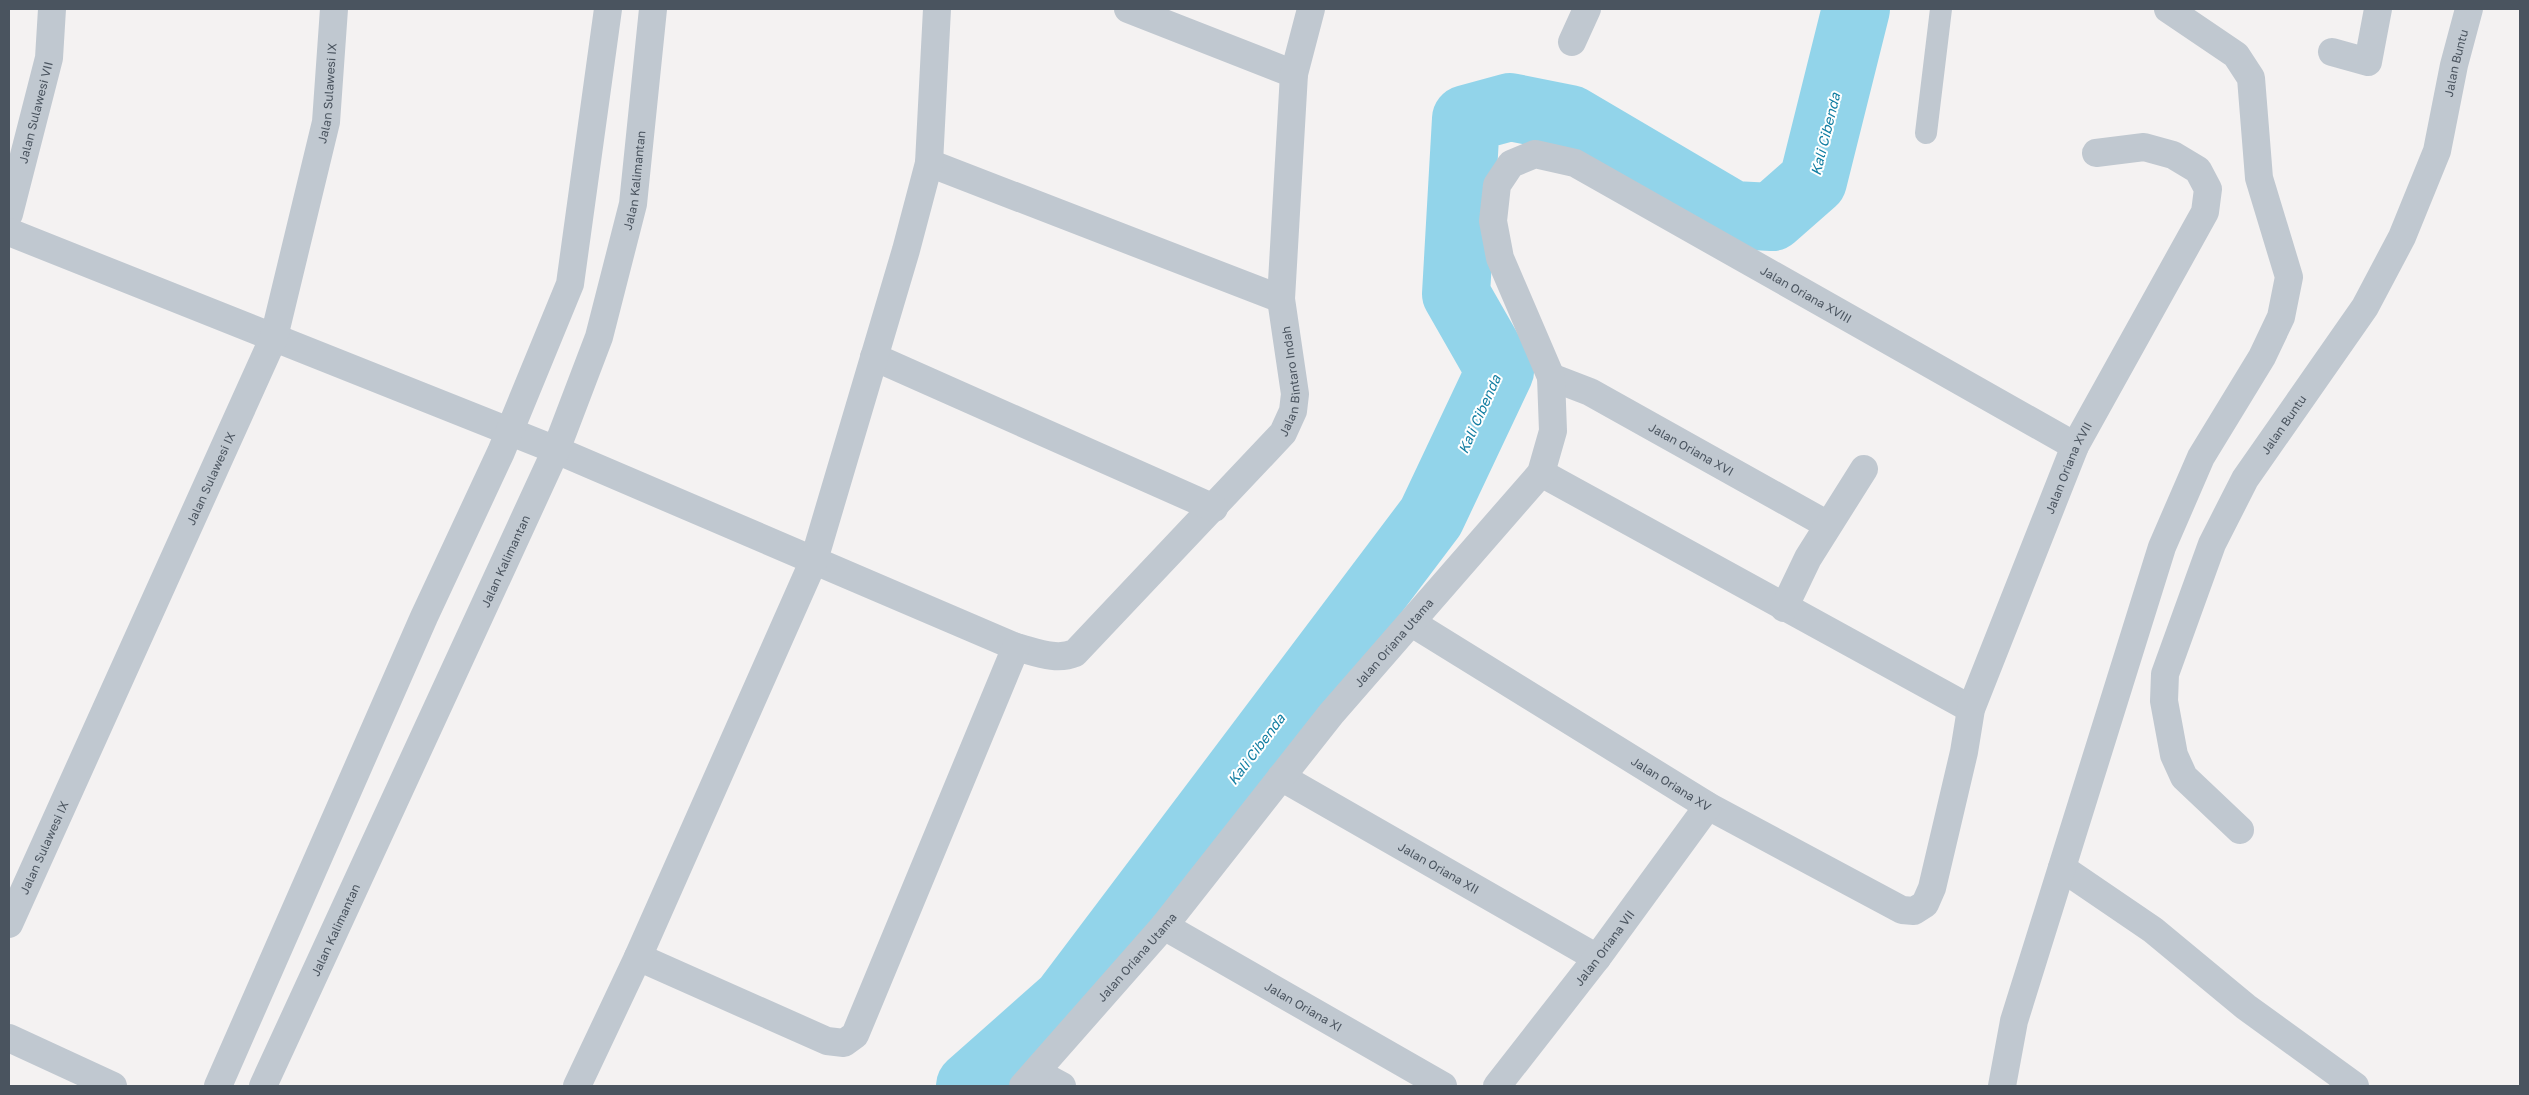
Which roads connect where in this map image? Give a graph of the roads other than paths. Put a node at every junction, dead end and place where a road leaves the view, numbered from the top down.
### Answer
1 (52, 9) edge
2 (334, 9) edge
3 (608, 9) edge
4 (653, 9) edge
5 (937, 9) edge
6 (1128, 9) edge
7 (1311, 9) edge
8 (1586, 9) edge
9 (1941, 9) edge
10 (2168, 9) edge
11 (2378, 9) edge
12 (2469, 9) edge
13 (1572, 42) dead end
14 (2332, 52) dead end
15 (1294, 74) junction
16 (1926, 134) dead end
17 (2096, 153) dead end
18 (1535, 154) joint
19 (929, 163) junction
20 (9, 214) edge
21 (9, 232) edge
22 (1281, 299) junction
23 (274, 337) junction
24 (874, 357) junction
25 (1551, 377) junction
26 (509, 432) junction
27 (2075, 446) junction
28 (556, 450) junction
29 (1864, 469) dead end
30 (1541, 473) junction
31 (1214, 508) junction
32 (1828, 525) junction
33 (814, 560) junction
34 (1784, 608) junction
35 (1412, 623) junction
36 (1016, 647) junction
37 (1971, 709) junction
38 (1281, 777) junction
39 (1708, 806) junction
40 (2240, 830) dead end
41 (2062, 868) junction
42 (1932, 888) joint
43 (9, 924) edge
44 (1164, 926) junction
45 (638, 957) junction
46 (1597, 958) junction
47 (9, 1038) edge
48 (1030, 1079) edge
49 (2002, 1083) edge
50 (113, 1086) edge
51 (218, 1086) edge
52 (263, 1086) edge
53 (577, 1086) edge
54 (1062, 1086) edge
55 (1443, 1086) edge
56 (1497, 1086) edge
57 (2355, 1086) edge

1 - 20 street, Jalan Sulawesi VII
2 - 23 street, Jalan Sulawesi IX
3 - 26 street
4 - 28 street, Jalan Kalimantan
5 - 19 street
6 - 15 street
7 - 15 street, Jalan Bintaro Indah
8 - 13 street
9 - 16 lane
10 - 41 street
11 - 14 street
12 - 40 street, Jalan Buntu
15 - 22 street, Jalan Bintaro Indah
17 - 27 street, Jalan Oriana XVII
18 - 25 street, Jalan Oriana Utama
18 - 27 street, Jalan Oriana XVIII
19 - 22 street
19 - 24 street
21 - 23 street
22 - 31 street, Jalan Bintaro Indah
23 - 26 street
23 - 43 street, Jalan Sulawesi IX
24 - 31 street
24 - 33 street
25 - 30 street, Jalan Oriana Utama
25 - 32 street, Jalan Oriana XVI
26 - 28 street
26 - 51 street
27 - 37 street, Jalan Oriana XVII
28 - 33 street
28 - 52 street, Jalan Kalimantan
29 - 32 street
30 - 34 street
30 - 35 street, Jalan Oriana Utama
31 - 36 street, Jalan Bintaro Indah
32 - 34 street
33 - 36 street
33 - 45 street
34 - 37 street
35 - 38 street, Jalan Oriana Utama
35 - 39 street, Jalan Oriana XV
36 - 45 street
37 - 42 street, Jalan Oriana XVII
38 - 44 street, Jalan Oriana Utama
38 - 46 street, Jalan Oriana XII
39 - 42 street, Jalan Oriana XV
39 - 46 street, Jalan Oriana VII
41 - 49 street
41 - 57 street
44 - 48 street, Jalan Oriana Utama
44 - 55 street, Jalan Oriana XI
45 - 53 street
46 - 56 street, Jalan Oriana VII
47 - 50 street
48 - 54 street

